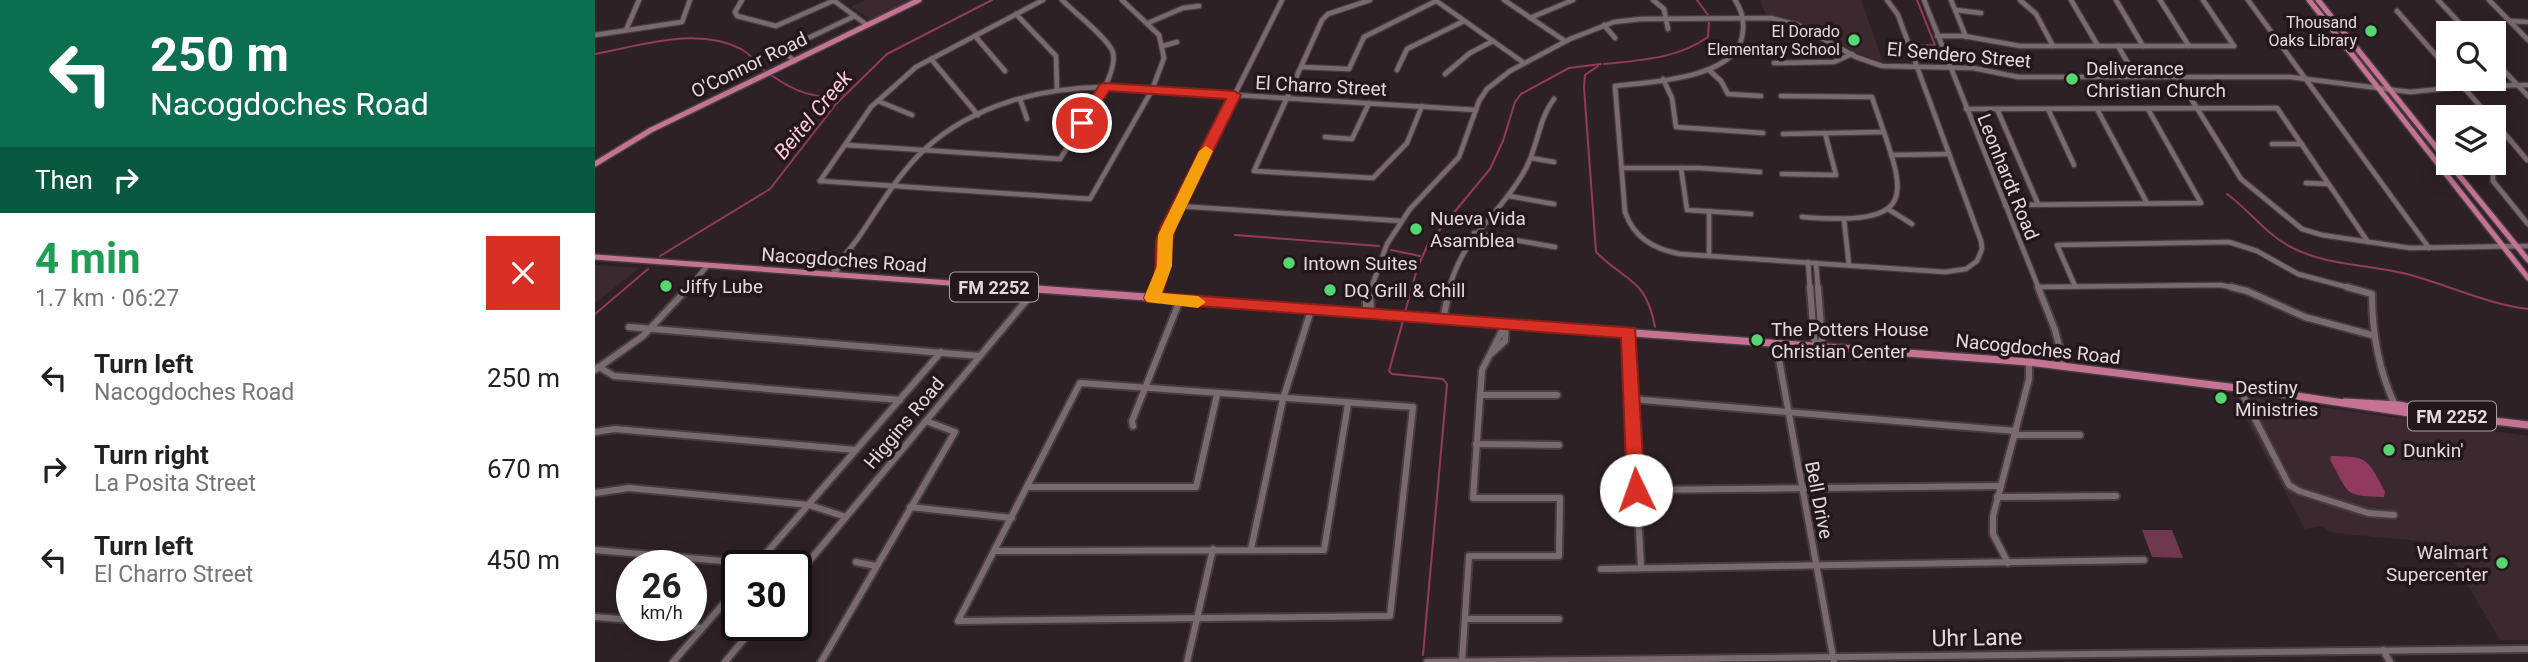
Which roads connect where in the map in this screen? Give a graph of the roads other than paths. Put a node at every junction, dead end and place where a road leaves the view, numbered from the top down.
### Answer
1 (639, 0) edge
2 (689, 0) edge
3 (742, 0) edge
4 (834, 0) edge
5 (919, 0) edge
6 (1043, 0) edge
7 (1062, 0) edge
8 (1133, 0) edge
9 (1282, 0) edge
10 (1370, 0) edge
11 (1435, 0) edge
12 (1504, 0) edge
13 (1573, 0) edge
14 (1653, 0) edge
15 (1735, 0) edge
16 (1887, 0) edge
17 (1924, 0) edge
18 (1951, 0) edge
19 (2020, 0) edge
20 (2071, 0) edge
21 (2116, 0) edge
22 (2160, 0) edge
23 (2203, 0) edge
24 (2248, 0) edge
25 (2309, 0) edge
26 (2318, 0) edge
27 (2438, 0) edge
28 (2489, 0) edge
29 (1124, 2) edge
30 (1199, 6) dead end
31 (1955, 10) junction
32 (2397, 11) dead end
33 (1981, 13) dead end
34 (1016, 14) junction
35 (736, 15) joint
36 (855, 16) junction
37 (1530, 18) junction
38 (1743, 18) junction
39 (1666, 19) junction
40 (2509, 20) junction
41 (1464, 21) junction
42 (2458, 21) edge
43 (2528, 22) edge
44 (1147, 23) junction
45 (779, 25) joint
46 (867, 25) junction
47 (1604, 25) junction
48 (1668, 29) dead end
49 (626, 30) junction
50 (595, 35) edge
51 (975, 36) junction
52 (1937, 36) junction
53 (1966, 37) junction
54 (1615, 38) dead end
55 (2528, 40) edge
56 (1493, 41) junction
57 (1565, 41) junction
58 (1177, 43) dead end
59 (1163, 46) junction
60 (2053, 46) junction
61 (2098, 46) junction
62 (2118, 46) junction
63 (2143, 46) junction
64 (2189, 46) junction
65 (782, 51) junction
66 (1851, 54) junction
67 (2436, 55) edge
68 (768, 57) dead end
69 (931, 59) junction
70 (795, 61) junction
71 (1524, 63) junction
72 (1774, 63) dead end
73 (1301, 67) junction
74 (1949, 67) junction
75 (1918, 68) junction
76 (1397, 70) dead end
77 (1709, 70) junction
78 (1005, 71) dead end
79 (2506, 72) edge
80 (1445, 74) dead end
81 (2178, 76) junction
82 (2136, 77) junction
83 (2305, 78) junction
84 (1663, 79) junction
85 (2506, 85) edge
86 (2518, 85) junction
87 (2528, 85) edge
88 (1105, 87) junction
89 (1057, 90) junction
90 (1152, 90) junction
91 (2380, 90) junction
92 (2391, 91) junction
93 (2436, 91) edge
94 (2467, 91) edge
95 (1234, 95) junction
96 (1761, 96) dead end
97 (1781, 96) dead end
98 (2528, 96) edge
99 (1287, 98) junction
100 (1020, 99) junction
101 (1554, 99) dead end
102 (878, 101) junction
103 (1369, 103) junction
104 (2480, 105) edge
105 (1422, 106) junction
106 (2097, 108) junction
107 (1966, 109) junction
108 (1997, 109) junction
109 (2048, 109) junction
110 (2147, 109) junction
111 (2198, 109) junction
112 (1476, 110) junction
113 (912, 115) dead end
114 (978, 115) junction
115 (1027, 119) dead end
116 (1884, 132) junction
117 (1763, 133) dead end
118 (1825, 133) junction
119 (1783, 134) dead end
120 (2506, 135) edge
121 (1325, 136) dead end
122 (2272, 144) dead end
123 (2302, 144) junction
124 (846, 145) junction
125 (2436, 146) edge
126 (924, 150) junction
127 (1949, 154) junction
128 (1891, 155) junction
129 (1531, 158) junction
130 (2527, 160) edge
131 (1554, 162) dead end
132 (595, 164) edge
133 (2074, 165) dead end
134 (1622, 168) junction
135 (1681, 168) junction
136 (1254, 171) joint
137 (1760, 172) dead end
138 (1781, 174) dead end
139 (2459, 175) edge
140 (2493, 175) dead end
141 (1373, 178) joint
142 (820, 181) joint
143 (2306, 183) dead end
144 (2328, 184) junction
145 (894, 186) junction
146 (1509, 196) junction
147 (2147, 203) junction
148 (1554, 204) dead end
149 (2038, 204) junction
150 (2005, 205) junction
151 (1178, 206) junction
152 (1888, 209) junction
153 (1709, 211) junction
154 (1751, 214) dead end
155 (1801, 217) dead end
156 (1844, 220) junction
157 (1401, 221) junction
158 (2528, 224) edge
159 (1912, 225) dead end
160 (1474, 233) junction
161 (1640, 237) joint
162 (2368, 242) junction
163 (2505, 246) junction
164 (2528, 246) edge
165 (1555, 247) dead end
166 (2517, 247) junction
167 (2429, 248) junction
168 (1709, 256) junction
169 (595, 257) edge
170 (2528, 260) edge
171 (1808, 262) junction
172 (1816, 263) junction
173 (1849, 265) junction
174 (707, 266) junction
175 (1973, 266) joint
176 (833, 275) junction
177 (2528, 278) edge
178 (2075, 286) junction
179 (2038, 287) junction
180 (1035, 290) junction
181 (1152, 298) junction
182 (1179, 300) junction
183 (1311, 310) junction
184 (1366, 314) junction
185 (1443, 319) junction
186 (1506, 323) junction
187 (629, 327) dead end
188 (653, 330) junction
189 (1629, 332) junction
190 (2372, 335) junction
191 (1776, 343) junction
192 (1818, 346) junction
193 (941, 352) junction
194 (980, 356) junction
195 (2029, 362) junction
196 (2064, 365) junction
197 (597, 369) edge
198 (2239, 388) junction
199 (1144, 389) junction
200 (1217, 395) junction
201 (1480, 395) junction
202 (1557, 395) dead end
203 (1283, 399) junction
204 (1631, 399) junction
205 (900, 400) junction
206 (2345, 402) junction
207 (1348, 404) junction
208 (2395, 405) junction
209 (1787, 411) junction
210 (2452, 416) junction
211 (926, 421) junction
212 (2528, 425) edge
213 (1133, 426) dead end
214 (595, 432) edge
215 (2015, 433) junction
216 (2080, 435) dead end
217 (1476, 444) junction
218 (1559, 445) dead end
219 (856, 450) junction
220 (2001, 485) junction
221 (1027, 487) junction
222 (1801, 488) junction
223 (1636, 490) junction
224 (595, 493) edge
225 (2116, 496) dead end
226 (1997, 497) junction
227 (809, 505) junction
228 (910, 507) junction
229 (2394, 514) dead end
230 (846, 517) junction
231 (1012, 518) junction
232 (1213, 549) junction
233 (1251, 549) junction
234 (595, 550) edge
235 (770, 550) edge
236 (995, 551) junction
237 (812, 558) edge
238 (2144, 560) dead end
239 (721, 562) edge
240 (856, 562) dead end
241 (2008, 563) junction
242 (876, 566) junction
243 (1816, 566) junction
244 (1641, 568) junction
245 (1601, 569) dead end
246 (721, 606) edge
247 (595, 617) edge
248 (616, 619) edge
249 (1196, 619) junction
250 (1465, 619) junction
251 (1559, 619) dead end
252 (707, 622) edge
253 (691, 641) edge
254 (743, 641) edge
255 (2528, 649) edge
256 (2383, 650) junction
257 (2053, 658) edge
258 (1833, 659) edge
259 (1969, 659) edge
260 (673, 662) edge
261 (725, 662) edge
262 (821, 662) edge
263 (1187, 662) edge
264 (1427, 662) edge
265 (1462, 662) edge
266 (1478, 662) edge
267 (2390, 662) edge

1 - 49 street
2 - 49 street
3 - 35 street
4 - 36 street
4 - 45 street
5 - 46 main road, O'Connor Road
6 - 34 street
7 - 88 street
8 - 29 street
9 - 95 street
10 - 73 street
11 - 41 street
11 - 73 street
12 - 37 street
13 - 37 street
14 - 39 street
15 - 38 street
16 - 75 street
17 - 52 street, Leonhardt Road
18 - 31 street
19 - 60 street
20 - 61 street
21 - 63 street
22 - 64 street
23 - 64 street
24 - 83 street
25 - 91 main road
26 - 92 main road
27 - 42 street
28 - 40 street
29 - 44 street
30 - 44 street
31 - 33 street
31 - 53 street
32 - 67 street
34 - 51 street
34 - 89 street
35 - 45 street
36 - 46 street
36 - 65 street
37 - 57 street
38 - 39 street, El Sendero Street
38 - 66 street, El Sendero Street
38 - 77 street
39 - 47 street, El Sendero Street
39 - 48 street
40 - 43 street
40 - 55 street
41 - 56 street
41 - 76 street
44 - 59 street
46 - 70 main road, O'Connor Road
47 - 54 street
47 - 57 street, El Sendero Street
49 - 50 street
51 - 69 street
51 - 78 street
52 - 53 street
52 - 74 street, Leonhardt Road
53 - 60 street
56 - 71 street
56 - 80 street
57 - 71 street, El Sendero Street
58 - 59 street
59 - 90 street
60 - 61 street
61 - 62 street
62 - 63 street
62 - 82 street
63 - 64 street
65 - 68 street
65 - 70 street
66 - 72 street
66 - 75 street, El Sendero Street
69 - 102 street
69 - 114 street
70 - 132 main road, O'Connor Road
71 - 112 street, El Sendero Street
73 - 99 street
74 - 75 street, El Sendero Street
74 - 82 street, El Sendero Street
74 - 107 street, Leonhardt Road
75 - 127 street
77 - 84 street
77 - 96 street
79 - 86 street
81 - 82 street, El Sendero Street
81 - 83 street, El Sendero Street
81 - 111 street
83 - 91 street, El Sendero Street
83 - 167 street
84 - 117 street
84 - 134 street
85 - 86 street, El Sendero Street
86 - 87 street, El Sendero Street
86 - 98 street
88 - 89 street, El Charro Street
88 - 90 street, El Charro Street
88 - 126 street
89 - 100 street, El Charro Street
90 - 95 street, El Charro Street
90 - 145 street
91 - 92 street, El Sendero Street
91 - 163 main road
92 - 93 street, El Sendero Street
92 - 125 main road
94 - 104 street
95 - 99 street, El Charro Street
95 - 151 street
97 - 116 street
99 - 103 street, El Charro Street
99 - 136 street
100 - 114 street, El Charro Street
100 - 115 street
101 - 129 street
102 - 113 street
102 - 124 street
103 - 105 street, El Charro Street
103 - 121 street
105 - 112 street, El Charro Street
105 - 141 street
106 - 109 street
106 - 110 street
106 - 147 street
107 - 108 street
107 - 150 street, Leonhardt Road
108 - 109 street
108 - 149 street
109 - 133 street
110 - 111 street
110 - 147 street
111 - 123 street
111 - 162 street
112 - 157 street, El Sendero Street
114 - 126 street, El Charro Street
116 - 118 street
116 - 128 street
118 - 119 street
118 - 138 street
120 - 130 street
122 - 123 street
123 - 144 street
124 - 126 street
124 - 142 street
126 - 145 street, El Charro Street
127 - 128 street
127 - 175 street
128 - 152 street
129 - 131 street
129 - 146 street
134 - 135 street
134 - 161 street
135 - 137 street
135 - 153 street
136 - 141 street
139 - 166 main road
140 - 158 street
142 - 145 street
143 - 144 street
144 - 162 street
145 - 176 street, El Charro Street
146 - 148 street
146 - 160 street
147 - 149 street
149 - 150 street
150 - 179 street, Leonhardt Road
151 - 157 street
151 - 181 street
152 - 156 street
152 - 159 street
153 - 154 street
153 - 168 street
155 - 156 street
156 - 173 street
157 - 184 street, El Sendero Street
160 - 165 street
160 - 185 street
161 - 168 street
162 - 167 street
163 - 166 street
163 - 167 street
163 - 177 main road
164 - 166 street
166 - 170 main road
168 - 171 street
169 - 174 main road, Nacogdoches Road / FM 2252
171 - 172 street
171 - 192 street
172 - 173 street
172 - 192 street
173 - 175 street
174 - 176 main road, Nacogdoches Road / FM 2252
174 - 188 street
176 - 180 main road, Nacogdoches Road / FM 2252
178 - 179 street
178 - 190 street
178 - 190 street
179 - 196 street, Leonhardt Road
180 - 181 main road, Nacogdoches Road / FM 2252
180 - 194 street, Higgins Road
181 - 182 main road, Nacogdoches Road / FM 2252
182 - 183 main road, Nacogdoches Road / FM 2252
182 - 199 street
183 - 184 main road, Nacogdoches Road / FM 2252
183 - 203 street
184 - 185 main road, Nacogdoches Road / FM 2252
185 - 186 main road, Nacogdoches Road / FM 2252
186 - 189 main road, Nacogdoches Road / FM 2252
186 - 201 street
187 - 188 street
188 - 193 street
188 - 197 street
189 - 191 main road, Nacogdoches Road / FM 2252
189 - 204 street
190 - 208 street
191 - 192 main road, Nacogdoches Road / FM 2252
191 - 209 street, Bell Drive
192 - 195 main road, Nacogdoches Road / FM 2252
193 - 194 street
193 - 205 street
194 - 211 street, Higgins Road
195 - 196 main road, Nacogdoches Road / FM 2252
195 - 215 street
196 - 198 main road, Nacogdoches Road / FM 2252
197 - 205 street
198 - 206 main road, Nacogdoches Road / FM 2252
198 - 229 street
199 - 200 street
199 - 213 street
199 - 221 street
200 - 203 street
200 - 221 street
201 - 202 street
201 - 217 street
203 - 207 street
203 - 233 street
204 - 209 street
204 - 223 street
205 - 219 street
206 - 208 main road, Nacogdoches Road / FM 2252
206 - 210 main road, Nacogdoches Road / FM 2252
207 - 233 street
207 - 249 street
208 - 210 main road, Nacogdoches Road / FM 2252
209 - 215 street
209 - 222 street, Bell Drive
210 - 212 main road, Nacogdoches Road / FM 2252
211 - 228 street
211 - 230 street, Higgins Road
214 - 219 street
215 - 216 street
215 - 220 street
217 - 218 street
217 - 250 street
219 - 227 street
220 - 222 street
220 - 226 street
221 - 231 street
222 - 223 street
222 - 243 street, Bell Drive
223 - 244 street
224 - 227 street
225 - 226 street
226 - 241 street
227 - 230 street
227 - 235 street
228 - 231 street
228 - 242 street
230 - 237 street, Higgins Road
231 - 236 street
232 - 233 street
232 - 236 street
232 - 249 street
234 - 239 street
236 - 249 street
238 - 241 street
240 - 242 street
241 - 243 street
242 - 262 street
243 - 244 street
243 - 258 street, Bell Drive
244 - 245 street
246 - 252 street
247 - 248 street
249 - 263 street
250 - 251 street
250 - 265 street
253 - 260 street
254 - 261 street
255 - 256 street, Uhr Lane
256 - 257 street, Uhr Lane
256 - 267 street
257 - 259 street, Uhr Lane
258 - 259 street, Uhr Lane
258 - 266 street, Uhr Lane
264 - 265 street, Uhr Lane
265 - 266 street, Uhr Lane

